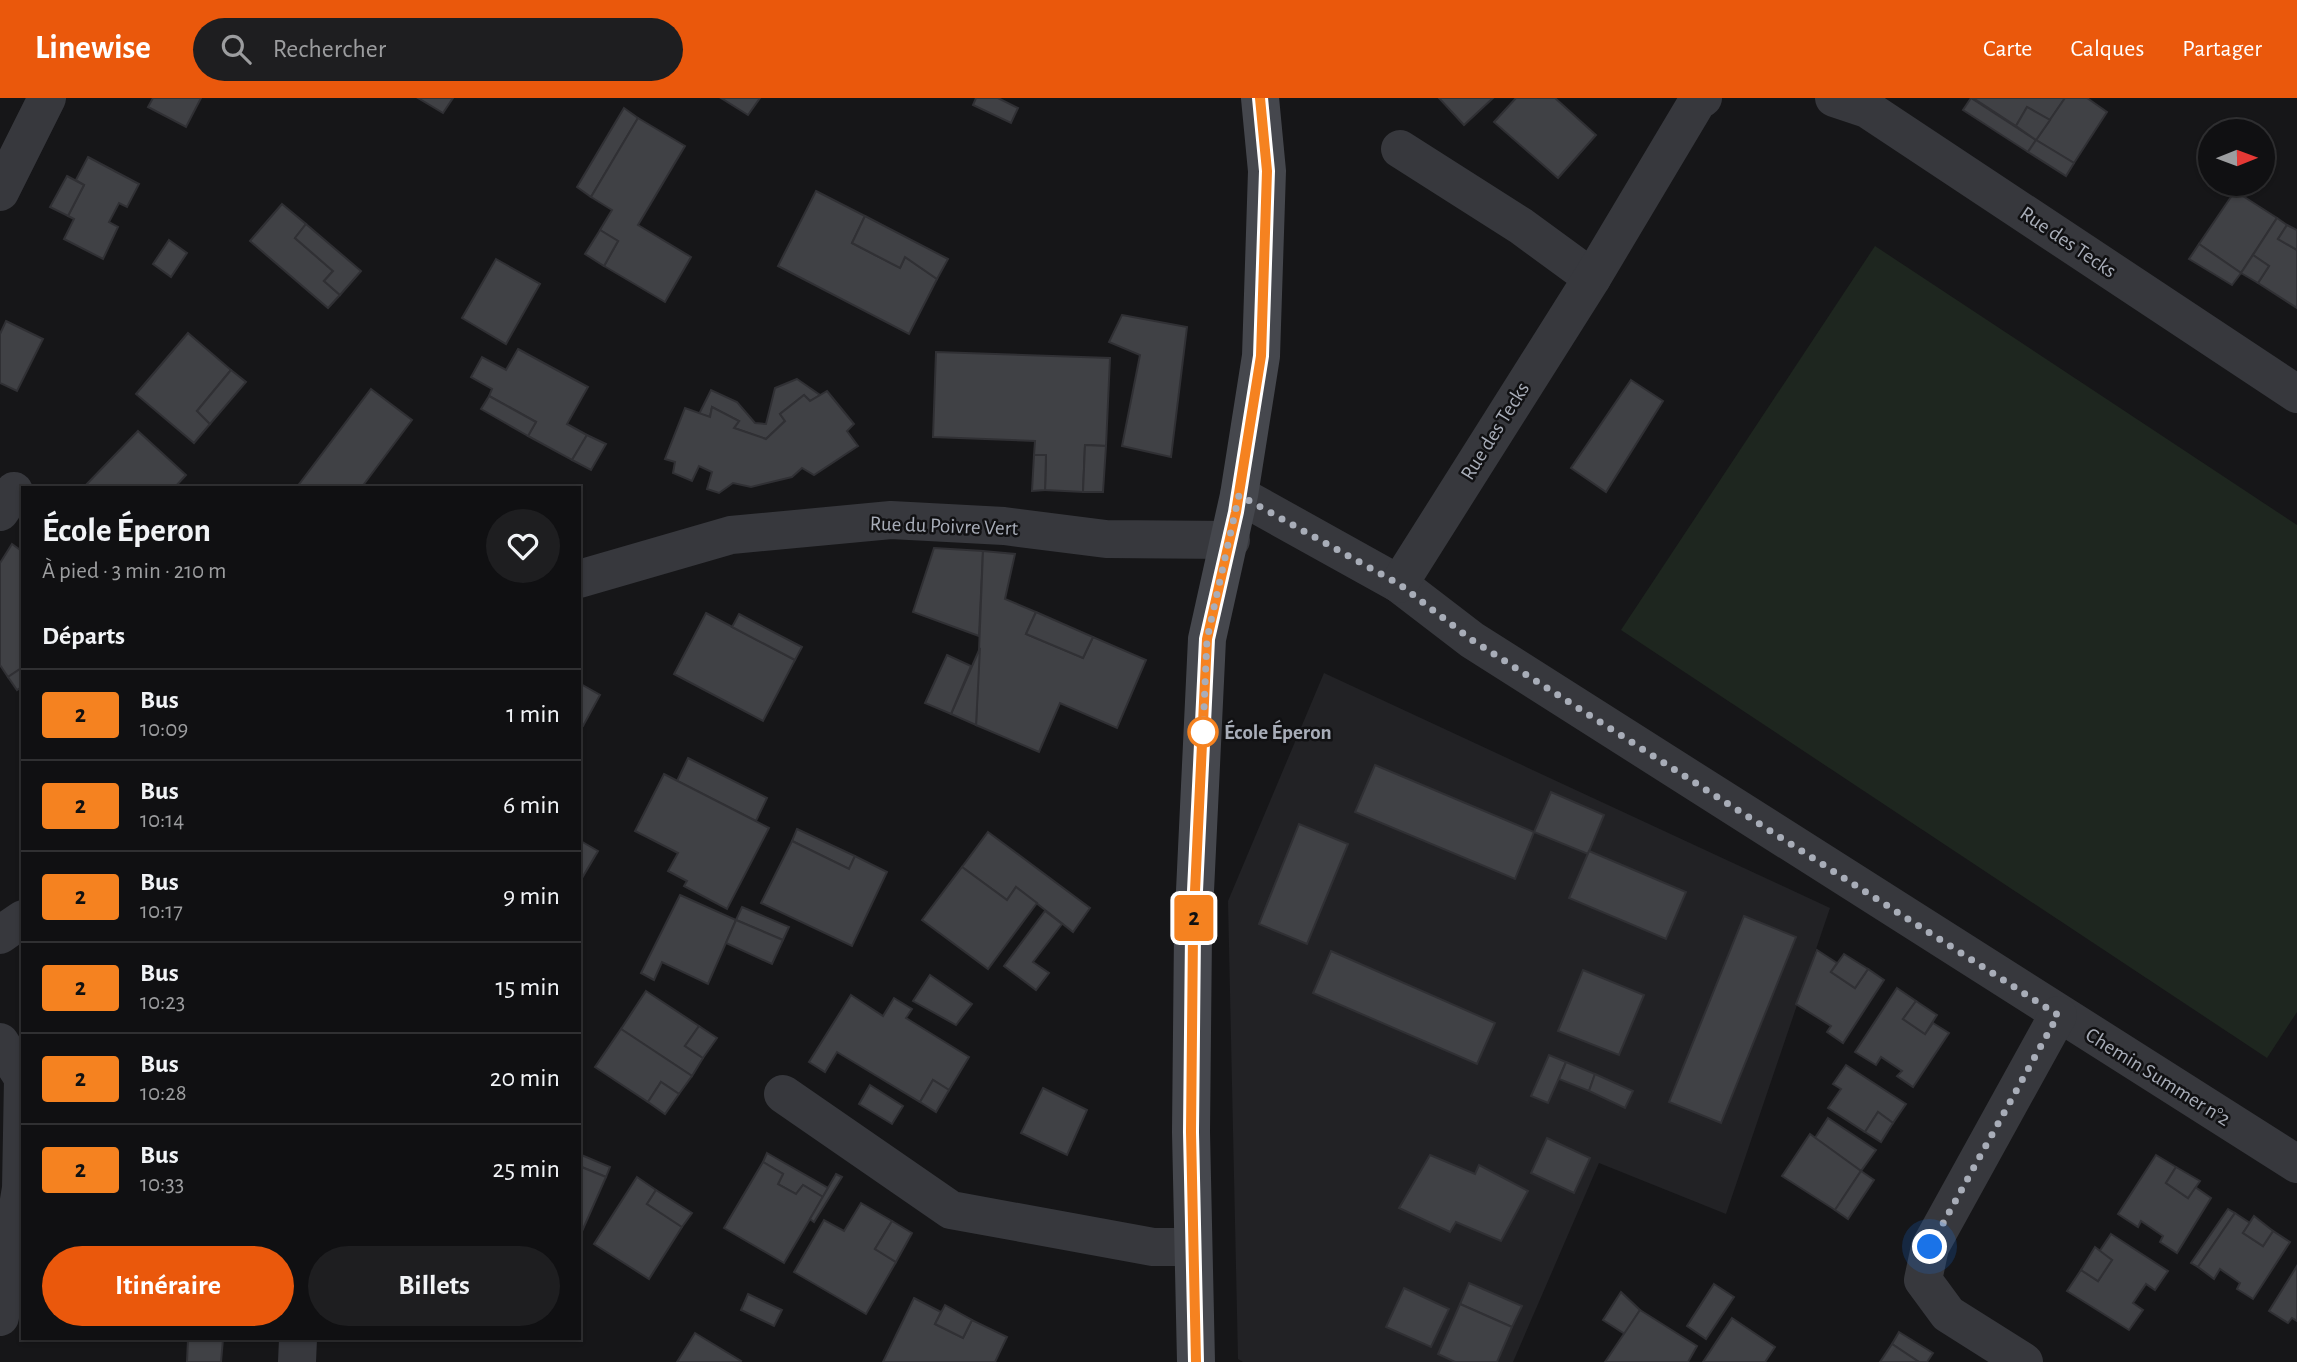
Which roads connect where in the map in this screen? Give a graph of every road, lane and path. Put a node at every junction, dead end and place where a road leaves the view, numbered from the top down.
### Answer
1 (47, 98) edge
2 (1260, 98) edge
3 (1834, 98) edge
4 (1705, 99) edge
5 (1400, 149) dead end
6 (0, 192) edge
7 (1592, 278) junction
8 (2297, 394) edge
9 (1239, 495) junction
10 (1231, 540) junction
11 (581, 578) edge
12 (1399, 584) junction
13 (21, 920) edge
14 (0, 935) edge
15 (2058, 1015) junction
16 (0, 1042) edge
17 (21, 1075) edge
18 (783, 1094) dead end
19 (2292, 1152) edge
20 (21, 1188) edge
21 (1192, 1247) junction
22 (0, 1317) edge
23 (298, 1340) edge
24 (297, 1362) edge
25 (1196, 1362) edge
26 (2024, 1362) edge

1 - 6 street
2 - 9 main road
3 - 8 street, Rue des Tecks
4 - 7 street, Rue des Tecks
5 - 7 street
7 - 12 street, Rue des Tecks
9 - 10 main road
9 - 12 street, Chemin Summer n°2
10 - 11 street, Rue du Poivre Vert
10 - 21 main road
12 - 15 street, Chemin Summer n°2
13 - 14 street
15 - 19 street, Chemin Summer n°2
15 - 26 street
16 - 17 street
18 - 21 street
20 - 22 street
21 - 25 main road
23 - 24 street

